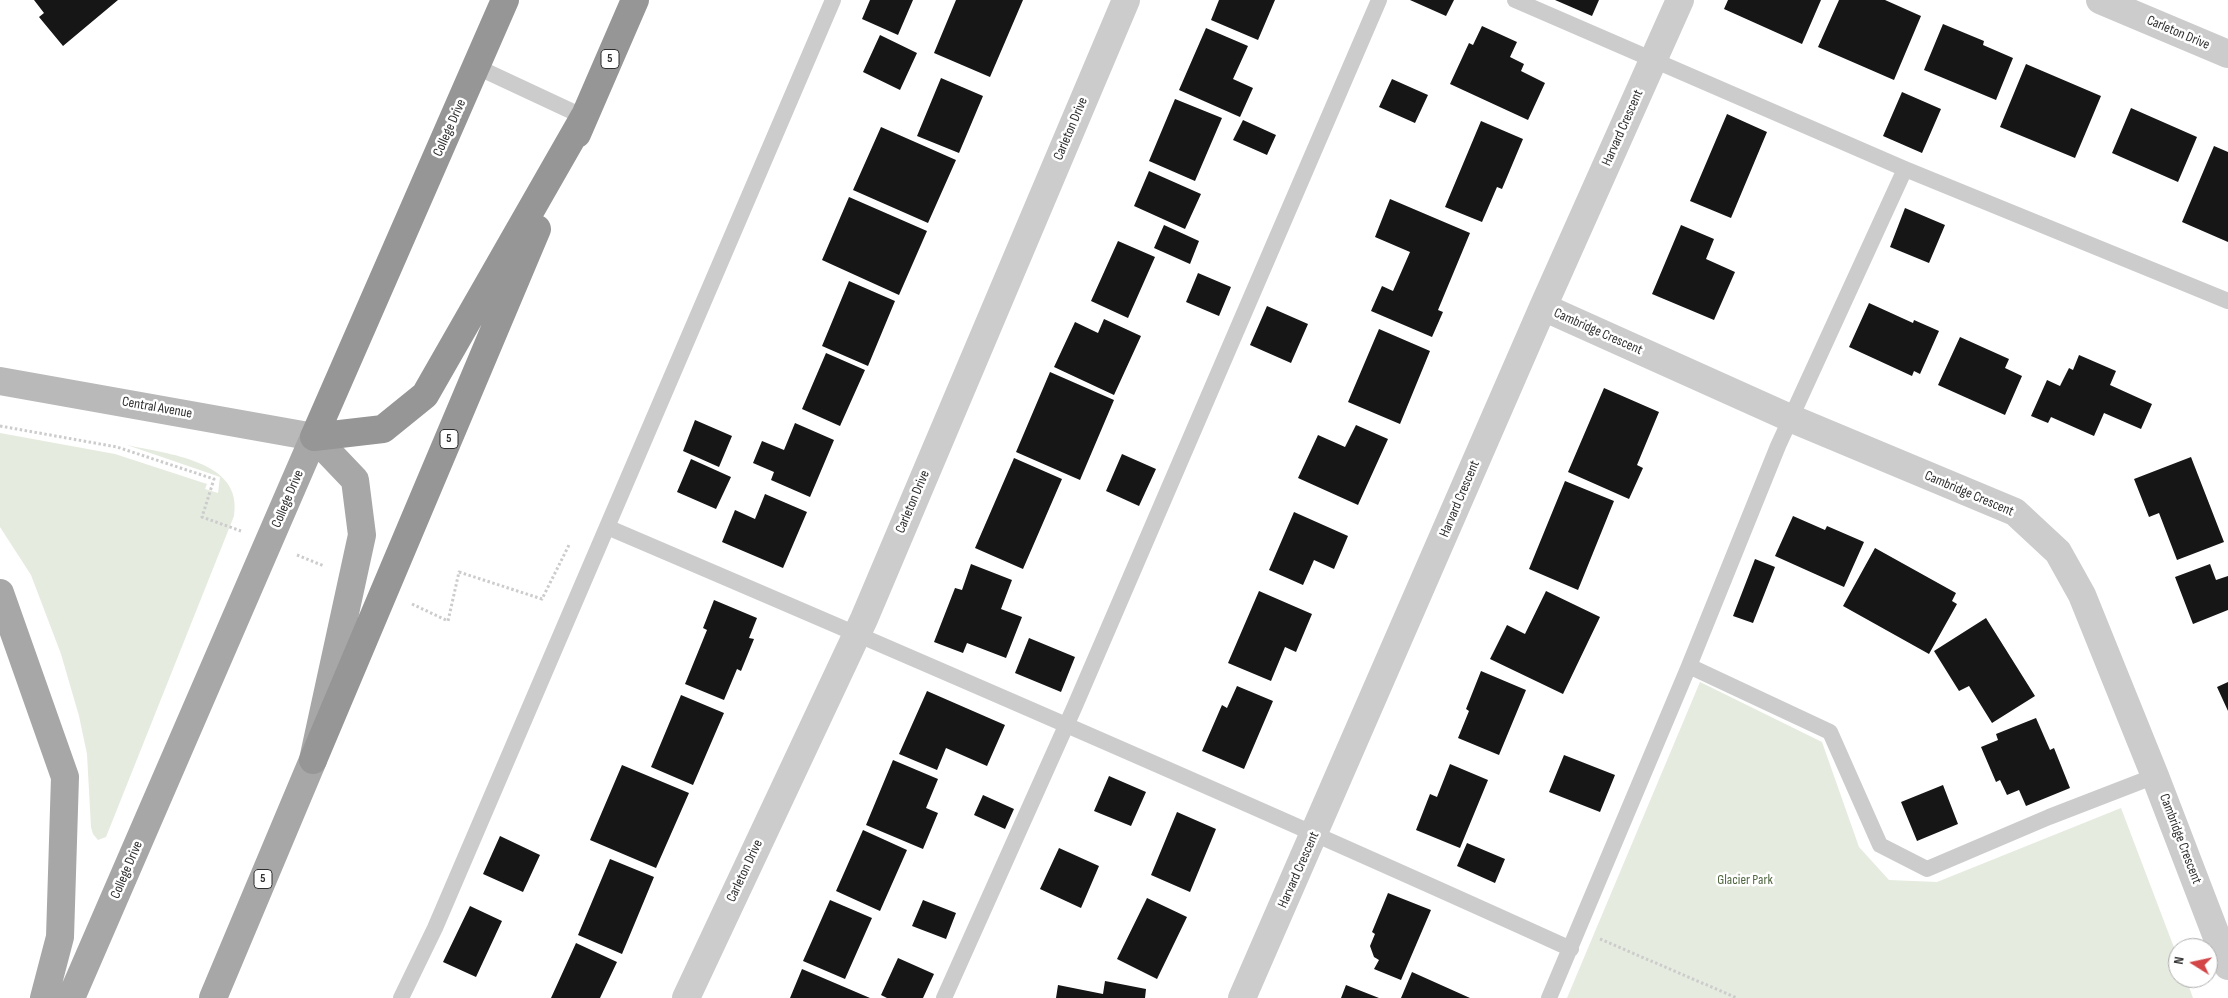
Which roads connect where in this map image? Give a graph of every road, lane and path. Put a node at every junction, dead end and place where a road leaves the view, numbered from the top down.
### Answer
1 (506, 0) edge
2 (635, 0) edge
3 (833, 0) edge
4 (1126, 0) edge
5 (1379, 0) edge
6 (1515, 0) edge
7 (1680, 0) edge
8 (2100, 0) edge
9 (2228, 54) edge
10 (1653, 61) junction
11 (477, 67) junction
12 (584, 118) junction
13 (1905, 169) junction
14 (2228, 301) edge
15 (1543, 307) junction
16 (0, 381) edge
17 (1790, 418) junction
18 (0, 426) edge
19 (314, 437) junction
20 (229, 525) dead end
21 (607, 527) junction
22 (573, 537) dead end
23 (0, 593) edge
24 (419, 607) dead end
25 (857, 634) junction
26 (1689, 666) junction
27 (1066, 724) junction
28 (313, 760) junction
29 (2156, 776) junction
30 (1315, 832) junction
31 (1579, 930) junction
32 (1571, 949) junction
33 (2228, 966) edge
34 (44, 998) edge
35 (71, 998) edge
36 (213, 998) edge
37 (401, 998) edge
38 (686, 998) edge
39 (944, 998) edge
40 (1242, 998) edge
41 (1549, 998) edge
42 (1737, 998) edge

1 - 11 highway, College Drive
2 - 12 highway, 5
3 - 21 lane
4 - 25 street, Carleton Drive
5 - 27 lane
6 - 10 lane
7 - 10 street, Harvard Crescent
8 - 9 street, Carleton Drive
10 - 13 lane
10 - 15 street, Harvard Crescent
11 - 12 lane
11 - 19 highway, College Drive
12 - 19 highway
12 - 28 highway, 5
13 - 14 lane
13 - 17 lane
15 - 17 street, Cambridge Crescent
15 - 30 street, Harvard Crescent
16 - 19 main road, Central Avenue
17 - 26 lane
17 - 29 street, Cambridge Crescent
18 - 20 path
19 - 28 main road
19 - 35 main road, College Drive
21 - 25 lane
21 - 37 lane
22 - 24 path
23 - 34 main road
25 - 27 lane
25 - 38 street, Carleton Drive
26 - 29 lane
26 - 31 lane
27 - 30 lane
27 - 39 lane
28 - 36 main road, 5
29 - 33 street, Cambridge Crescent
30 - 32 lane
30 - 40 street, Harvard Crescent
31 - 32 lane
31 - 42 path
32 - 41 lane

